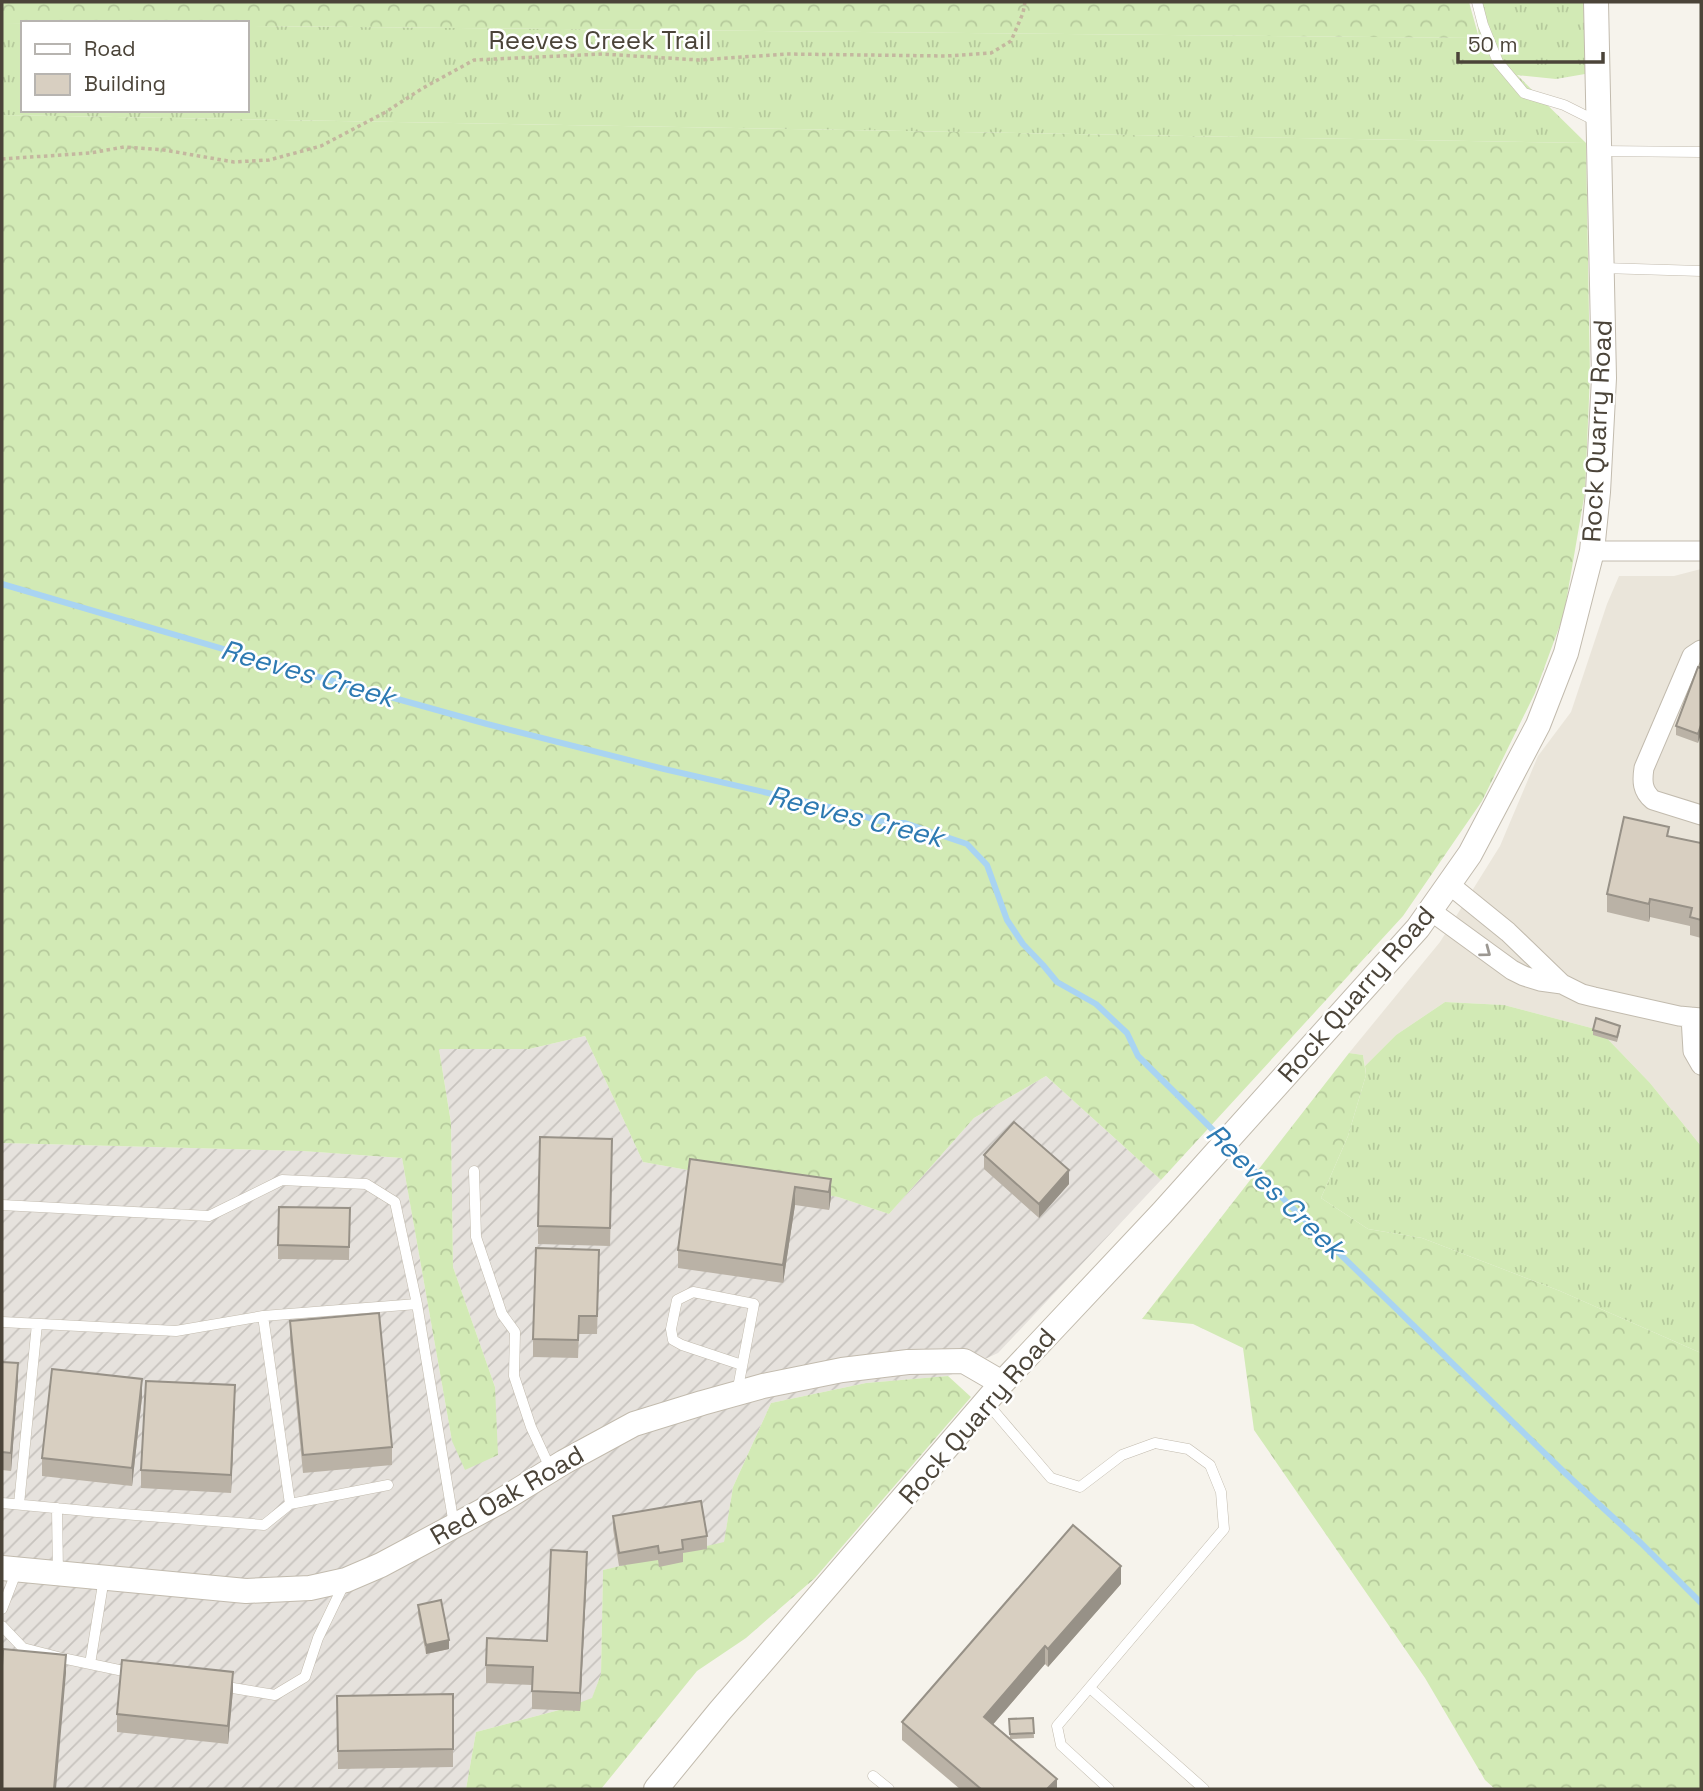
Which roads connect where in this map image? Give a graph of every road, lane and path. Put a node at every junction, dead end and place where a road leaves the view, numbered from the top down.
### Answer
1 (1025, 2) edge
2 (1477, 2) edge
3 (1596, 2) edge
4 (1599, 122) junction
5 (1599, 151) junction
6 (1701, 152) edge
7 (2, 159) edge
8 (1602, 268) junction
9 (1701, 271) edge
10 (1592, 551) junction
11 (1701, 551) edge
12 (1701, 650) edge
13 (1701, 815) edge
14 (1450, 885) junction
15 (1431, 911) junction
16 (1562, 984) junction
17 (1696, 1018) edge
18 (1701, 1065) edge
19 (474, 1171) dead end
20 (2, 1205) edge
21 (417, 1304) junction
22 (263, 1316) junction
23 (2, 1322) edge
24 (37, 1324) junction
25 (742, 1365) junction
26 (994, 1393) junction
27 (737, 1394) junction
28 (551, 1470) junction
29 (388, 1485) dead end
30 (2, 1503) edge
31 (19, 1504) junction
32 (290, 1504) junction
33 (57, 1508) junction
34 (454, 1525) junction
35 (9, 1569) edge
36 (58, 1574) junction
37 (104, 1578) junction
38 (346, 1580) junction
39 (2, 1609) edge
40 (2, 1626) edge
41 (90, 1664) junction
42 (139, 1674) edge
43 (214, 1685) edge
44 (1090, 1688) junction
45 (873, 1776) dead end
46 (656, 1789) edge
47 (889, 1789) edge
48 (1110, 1789) edge
49 (1204, 1789) edge

1 - 7 path, Reeves Creek Trail
2 - 4 lane
3 - 4 street, Rock Quarry Road
4 - 5 street, Rock Quarry Road
5 - 6 lane
5 - 8 street, Rock Quarry Road
8 - 9 lane
8 - 10 street, Rock Quarry Road
10 - 11 street
10 - 14 street, Rock Quarry Road
12 - 13 street
14 - 15 street, Rock Quarry Road
14 - 16 street
15 -> 16 street
15 - 26 street, Rock Quarry Road
16 - 17 street
17 - 18 street
19 - 28 lane
20 - 21 lane
21 - 22 lane
21 - 34 lane
22 - 24 lane
22 - 32 lane
23 - 24 lane
24 - 31 lane
25 - 25 lane
25 - 27 lane
26 - 27 street, Red Oak Road
26 - 44 lane
26 - 46 street, Rock Quarry Road
27 - 28 street, Red Oak Road
28 - 34 street, Red Oak Road
29 - 32 lane
30 - 31 lane
31 - 33 lane
32 - 33 lane
33 - 36 lane
34 - 38 street, Red Oak Road
35 - 36 street, Red Oak Road
35 - 39 lane
36 - 37 street, Red Oak Road
37 - 38 street, Red Oak Road
37 - 41 lane
38 - 43 lane
40 - 41 lane
41 - 42 lane
44 - 48 lane
44 - 49 lane
45 - 47 lane

